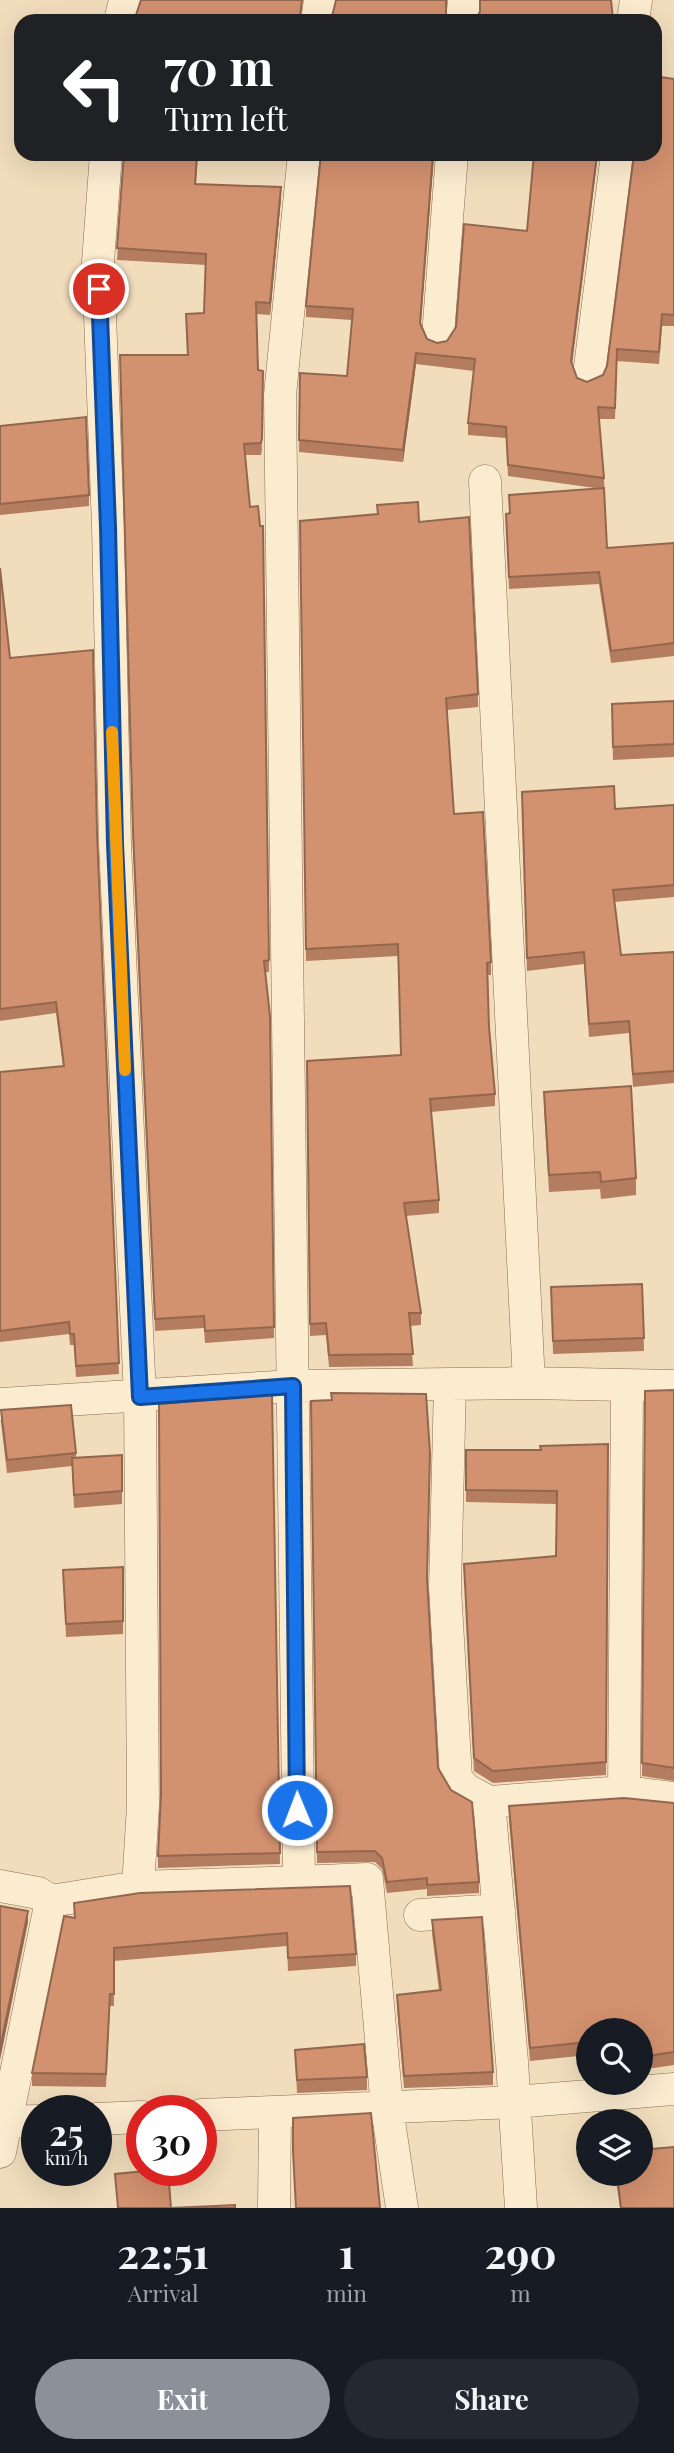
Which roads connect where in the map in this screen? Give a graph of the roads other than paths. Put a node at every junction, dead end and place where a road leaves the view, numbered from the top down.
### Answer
1 (105, 161) edge
2 (303, 161) edge
3 (451, 161) edge
4 (616, 161) edge
5 (438, 336) dead end
6 (589, 375) dead end
7 (485, 481) dead end
8 (529, 1383) junction
9 (450, 1385) junction
10 (627, 1385) junction
11 (293, 1386) junction
12 (674, 1386) edge
13 (140, 1397) junction
14 (0, 1404) edge
15 (624, 1792) junction
16 (674, 1798) edge
17 (489, 1802) junction
18 (299, 1881) junction
19 (0, 1886) edge
20 (138, 1887) junction
21 (51, 1901) junction
22 (499, 1910) junction
23 (420, 1915) dead end
24 (674, 2089) edge
25 (515, 2102) junction
26 (387, 2108) junction
27 (275, 2112) junction
28 (217, 2114) edge
29 (14, 2132) edge
30 (274, 2208) edge
31 (402, 2208) edge
32 (521, 2208) edge

1 - 13 street
2 - 11 street
3 - 5 street
4 - 6 street
7 - 8 street
8 - 9 street
8 - 10 street
9 - 11 street
9 - 17 street
10 - 12 street
10 - 15 street
11 - 13 street
11 - 18 street
13 - 14 street
13 - 20 street
15 - 16 street
15 - 17 street
17 - 22 street
18 - 20 street
18 - 26 street
19 - 21 street
20 - 21 street
21 - 29 street
22 - 23 street
22 - 25 street
24 - 25 street
25 - 26 street
25 - 32 street
26 - 27 street
26 - 31 street
27 - 28 street
27 - 30 street

